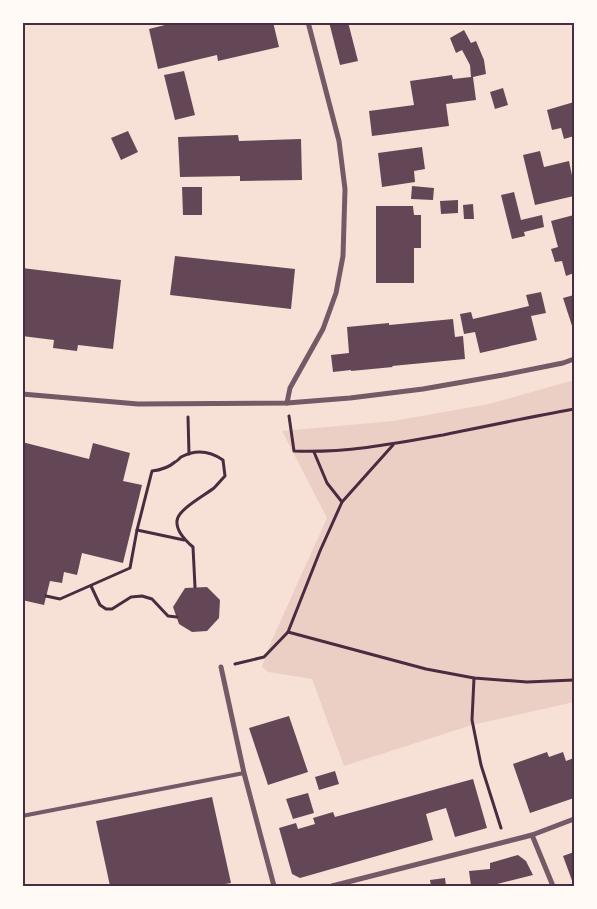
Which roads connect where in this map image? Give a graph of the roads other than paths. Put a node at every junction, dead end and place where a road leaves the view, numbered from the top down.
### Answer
1 (308, 22) edge
2 (574, 359) edge
3 (22, 394) edge
4 (287, 403) junction
5 (221, 667) road end
6 (244, 773) junction
7 (22, 816) edge
8 (574, 819) edge
9 (532, 835) junction
10 (274, 886) edge
11 (332, 886) edge
12 (553, 886) edge

1 - 4 street
2 - 4 street
3 - 4 street
5 - 6 street
6 - 7 lane
6 - 10 street
8 - 9 street
9 - 11 street
9 - 12 street

